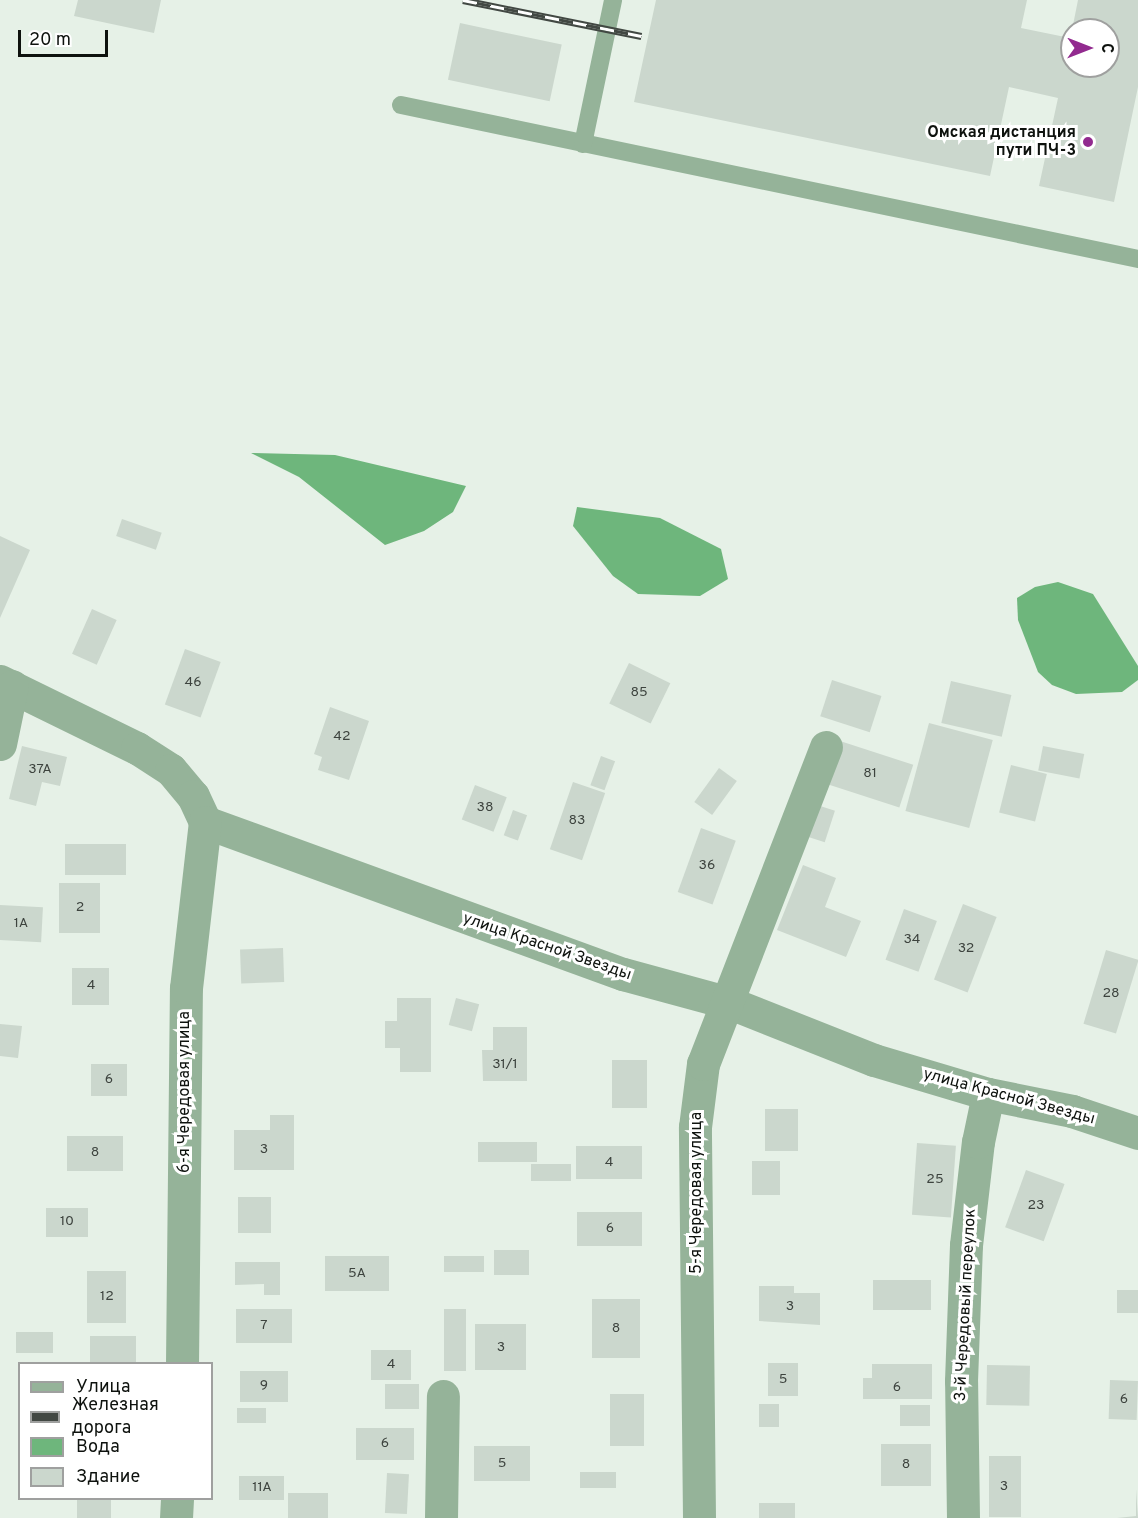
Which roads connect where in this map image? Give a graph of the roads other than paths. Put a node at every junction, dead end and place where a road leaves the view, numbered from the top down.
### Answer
1 (613, 0) edge
2 (401, 105) dead end
3 (583, 144) junction
4 (1138, 259) edge
5 (6, 683) edge
6 (0, 744) edge
7 (826, 747) dead end
8 (205, 822) junction
9 (730, 1002) junction
10 (988, 1094) junction
11 (1138, 1133) edge
12 (182, 1362) edge
13 (443, 1396) dead end
14 (177, 1500) edge
15 (176, 1518) edge
16 (441, 1518) edge
17 (699, 1518) edge
18 (963, 1518) edge

1 - 3 lane
2 - 3 lane
3 - 4 lane
5 - 6 street
5 - 8 street
7 - 9 street, 5-я Чередовая улица
8 - 9 street, улица Красной Звезды
8 - 12 street, 6-я Чередовая улица
9 - 10 street, улица Красной Звезды
9 - 17 street, 5-я Чередовая улица
10 - 11 street, улица Красной Звезды
10 - 18 street, 3-й Чередовый переулок
13 - 16 street
14 - 15 street

